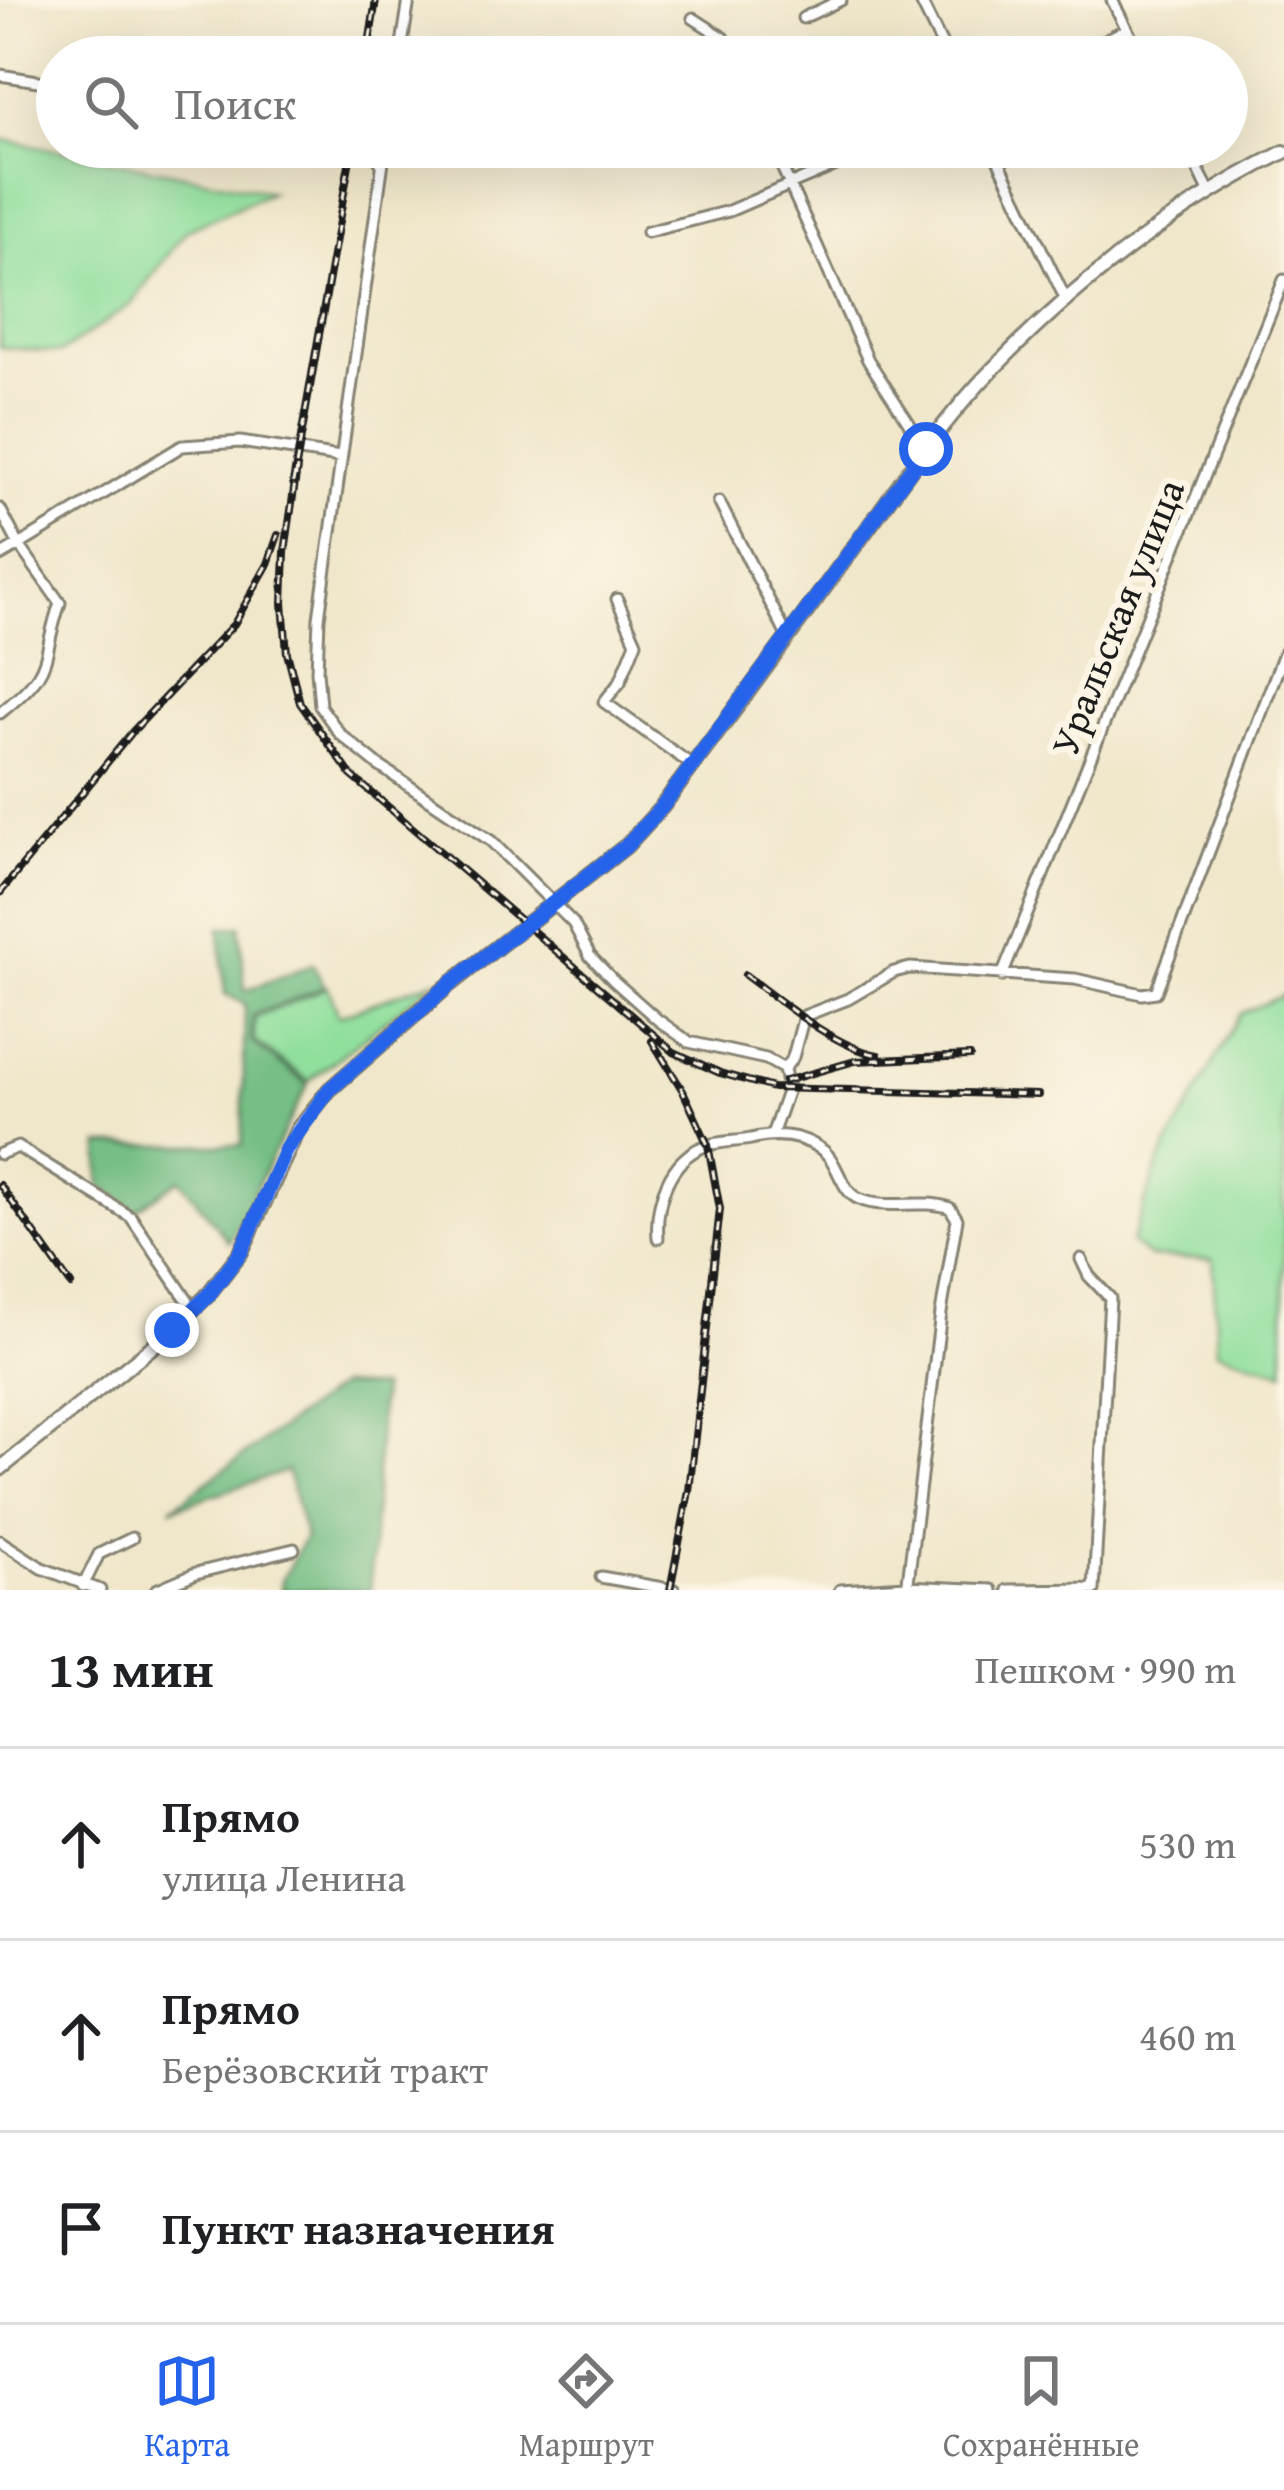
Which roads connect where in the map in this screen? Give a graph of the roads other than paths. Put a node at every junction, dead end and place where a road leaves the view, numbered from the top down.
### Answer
1 (409, 0) edge
2 (841, 0) edge
3 (920, 0) edge
4 (1112, 0) edge
5 (693, 18) dead end
6 (803, 18) dead end
7 (1126, 29) junction
8 (403, 36) edge
9 (721, 36) edge
10 (938, 36) edge
11 (1112, 36) edge
12 (1130, 36) edge
13 (0, 75) edge
14 (36, 81) edge
15 (1284, 152) edge
16 (382, 168) edge
17 (782, 168) edge
18 (827, 168) edge
19 (1002, 168) edge
20 (1197, 168) edge
21 (789, 184) junction
22 (1209, 191) junction
23 (647, 232) dead end
24 (1284, 280) edge
25 (1066, 300) junction
26 (926, 449) junction
27 (340, 457) junction
28 (719, 502) dead end
29 (0, 509) edge
30 (19, 545) junction
31 (0, 556) edge
32 (617, 599) dead end
33 (788, 638) junction
34 (1284, 652) edge
35 (0, 713) edge
36 (692, 766) junction
37 (552, 905) junction
38 (1002, 976) junction
39 (784, 1069) junction
40 (773, 1132) junction
41 (0, 1154) edge
42 (658, 1238) dead end
43 (1081, 1259) dead end
44 (194, 1310) junction
45 (0, 1468) edge
46 (132, 1538) dead end
47 (0, 1541) edge
48 (294, 1549) dead end
49 (601, 1577) dead end
50 (82, 1587) edge
51 (653, 1588) edge
52 (907, 1588) edge
53 (1094, 1589) edge
54 (100, 1590) edge
55 (156, 1590) edge
56 (674, 1590) edge
57 (840, 1590) edge
58 (992, 1590) edge
59 (1008, 1590) edge

1 - 8 street
2 - 6 street
3 - 10 street
4 - 7 street
5 - 9 street
7 - 11 street
7 - 12 street
13 - 14 street
15 - 22 main road
16 - 27 street
17 - 21 street
18 - 21 street
19 - 25 street
20 - 22 street
21 - 23 street
21 - 26 street
22 - 25 main road
24 - 38 street, Уральская улица
25 - 26 main road
26 - 33 main road
27 - 30 street
27 - 37 street
28 - 33 street
29 - 30 street
30 - 31 street
30 - 35 street
32 - 36 street
33 - 36 main road
34 - 38 street
36 - 37 main road
37 - 39 street
37 - 44 main road
38 - 39 street
39 - 40 street
40 - 42 street
40 - 52 street
41 - 44 street
43 - 53 street
44 - 45 main road
46 - 50 street
47 - 50 street
48 - 55 street
49 - 51 street
50 - 54 street
51 - 56 street
52 - 57 street
52 - 58 street
53 - 59 street

